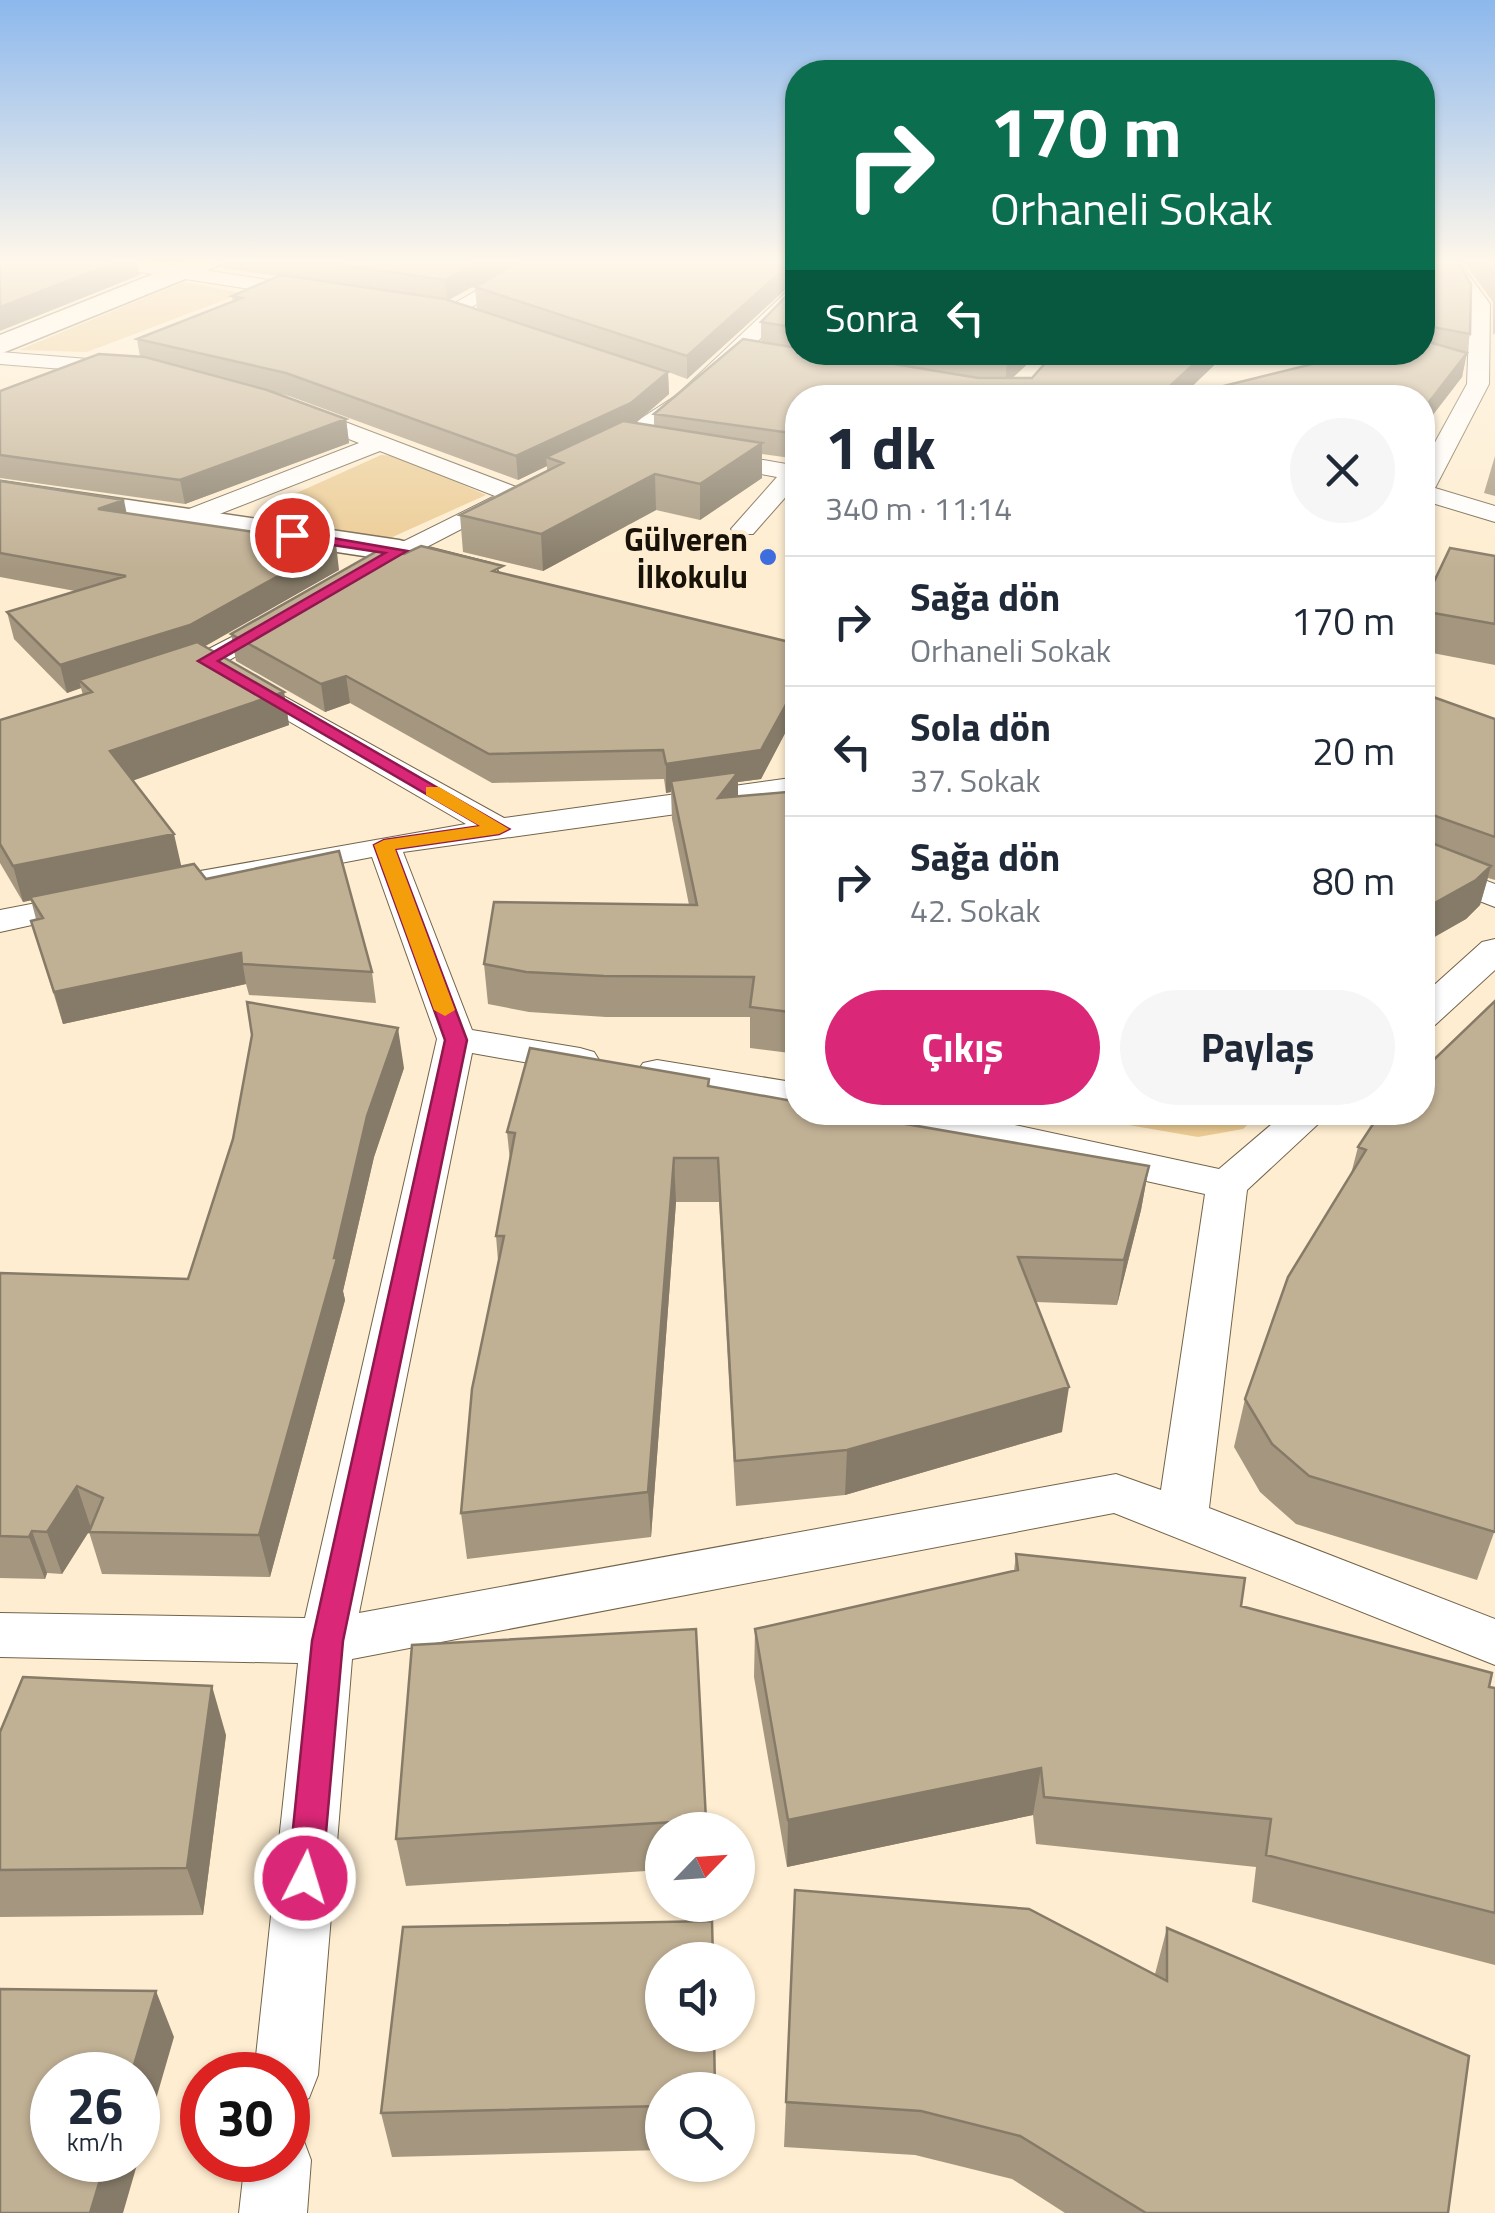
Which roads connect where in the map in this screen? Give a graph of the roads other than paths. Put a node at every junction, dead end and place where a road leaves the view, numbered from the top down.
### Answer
1 (54, 362) edge
2 (128, 362) edge
3 (731, 362) edge
4 (1447, 363) edge
5 (1485, 380) edge
6 (280, 404) edge
7 (380, 442) junction
8 (622, 444) junction
9 (586, 461) edge
10 (1435, 468) edge
11 (785, 471) edge
12 (785, 484) edge
13 (0, 491) edge
14 (1435, 495) edge
15 (1495, 514) edge
16 (185, 518) junction
17 (744, 529) dead end
18 (399, 551) junction
19 (512, 580) edge
20 (348, 581) edge
21 (296, 610) edge
22 (206, 661) junction
23 (150, 680) edge
24 (785, 788) edge
25 (499, 829) junction
26 (384, 845) junction
27 (1435, 872) edge
28 (1495, 897) edge
29 (0, 921) edge
30 (1495, 950) edge
31 (1463, 982) junction
32 (1435, 988) edge
33 (1435, 1005) edge
34 (456, 1040) junction
35 (785, 1094) edge
36 (952, 1125) edge
37 (1296, 1125) edge
38 (1227, 1186) junction
39 (1182, 1520) junction
40 (0, 1636) edge
41 (328, 1641) junction
42 (1495, 1642) edge
43 (288, 2052) edge
44 (276, 2182) edge
45 (272, 2213) edge

1 - 2 street
3 - 8 street
4 - 5 street
5 - 10 street
6 - 7 street
7 - 16 street
7 - 18 street
8 - 9 street
8 - 11 street
12 - 17 street
13 - 16 street
14 - 15 street
16 - 18 street
18 - 19 street
18 - 20 street
21 - 22 street
22 - 23 street
22 - 25 street
24 - 25 street
25 - 26 street
26 - 29 street
26 - 34 street
27 - 28 street
30 - 31 street
31 - 32 street
31 - 33 street
34 - 35 street
34 - 41 street
36 - 38 street
37 - 38 street
38 - 39 street
39 - 41 street
39 - 42 street
40 - 41 street
41 - 43 street
44 - 45 street

